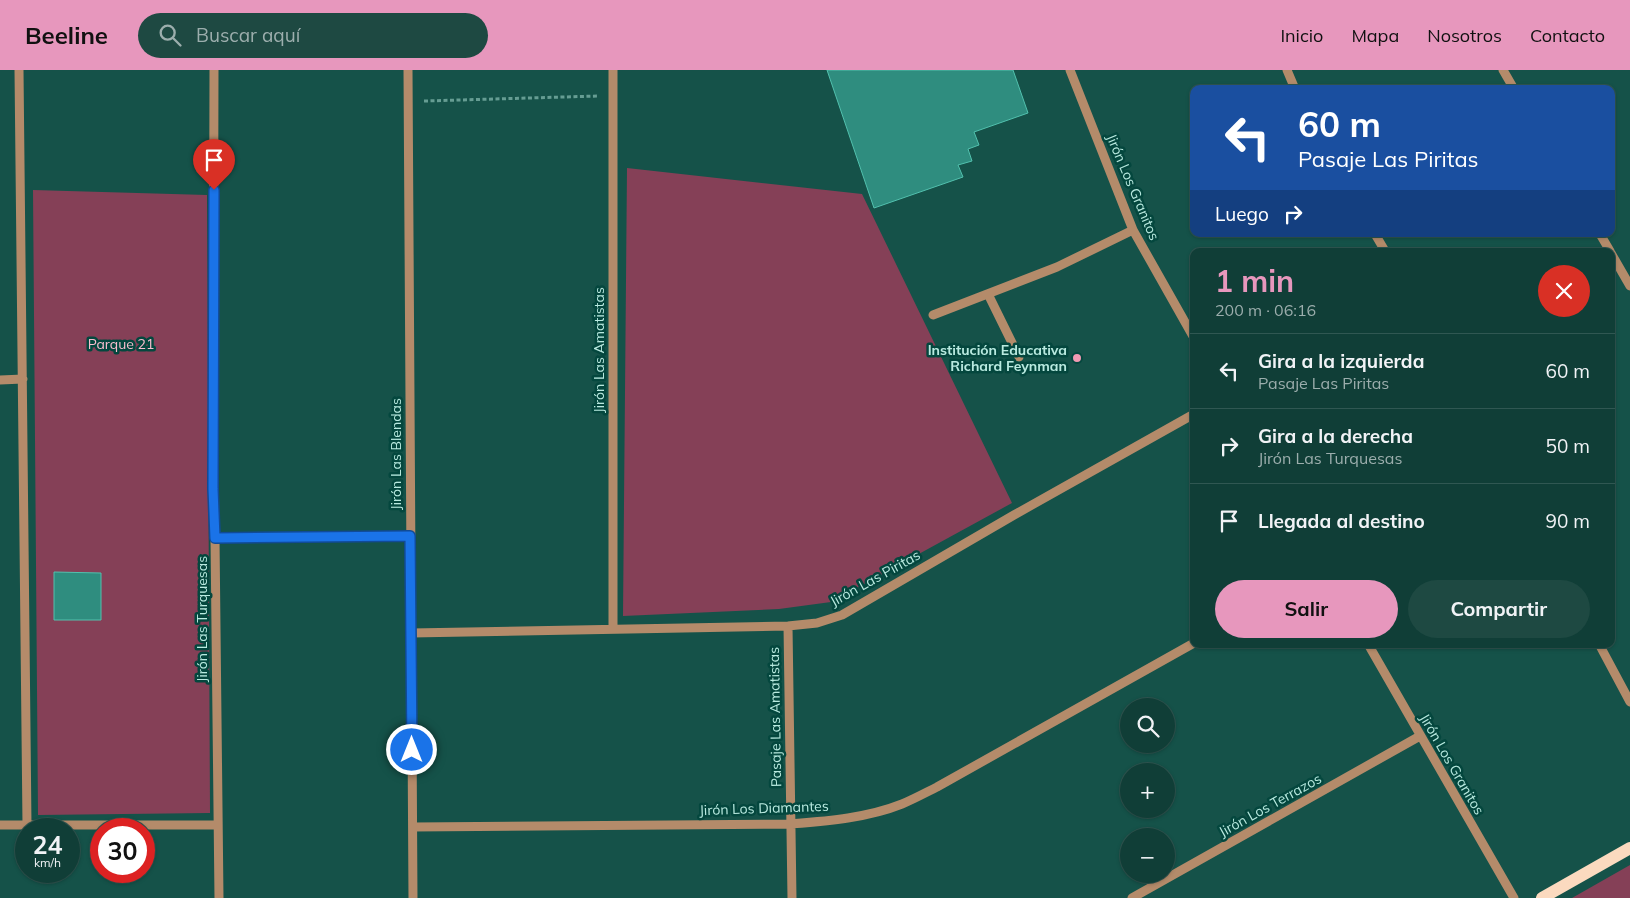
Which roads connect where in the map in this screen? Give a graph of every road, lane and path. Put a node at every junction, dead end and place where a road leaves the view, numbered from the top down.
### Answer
1 (19, 70) edge
2 (214, 70) edge
3 (408, 70) edge
4 (613, 70) edge
5 (1070, 70) edge
6 (1287, 70) edge
7 (1504, 70) edge
8 (1293, 85) edge
9 (1512, 85) edge
10 (613, 96) junction
11 (408, 102) junction
12 (1133, 230) junction
13 (1377, 237) edge
14 (1602, 237) edge
15 (1383, 248) edge
16 (1608, 248) edge
17 (1615, 260) edge
18 (1630, 286) edge
19 (988, 294) junction
20 (933, 315) dead end
21 (1190, 331) edge
22 (1019, 357) dead end
23 (0, 380) edge
24 (23, 380) junction
25 (1190, 416) edge
26 (410, 536) junction
27 (215, 538) junction
28 (788, 626) junction
29 (613, 629) junction
30 (412, 633) junction
31 (1190, 644) edge
32 (1370, 648) edge
33 (1601, 648) edge
34 (1630, 702) edge
35 (1420, 736) junction
36 (27, 818) edge
37 (790, 824) junction
38 (0, 825) edge
39 (15, 825) edge
40 (80, 825) edge
41 (218, 825) junction
42 (412, 827) junction
43 (1630, 848) edge
44 (219, 898) edge
45 (413, 898) edge
46 (792, 898) edge
47 (1132, 898) edge
48 (1514, 898) edge
49 (1542, 898) edge

1 - 24 street
2 - 27 street, Jirón Las Turquesas
3 - 11 street, Jirón Las Blendas
4 - 10 street, Jirón Las Amatistas
5 - 12 street, Jirón Los Granitos
6 - 8 street
7 - 9 street
10 - 11 path
10 - 29 street, Jirón Las Amatistas
11 - 26 street, Jirón Las Blendas
12 - 19 street
12 - 21 street, Jirón Los Granitos
13 - 15 street
14 - 16 street
17 - 18 street
19 - 20 street
19 - 22 street
23 - 24 street
24 - 36 street
25 - 28 street, Jirón Las Piritas
26 - 27 street
26 - 30 street, Jirón Las Blendas
27 - 41 street, Jirón Las Turquesas
28 - 29 street, Jirón Las Piritas
28 - 37 street, Pasaje Las Amatistas
29 - 30 street, Jirón Las Piritas
30 - 42 street, Jirón Las Blendas
31 - 37 street, Jirón Los Diamantes
32 - 35 street, Jirón Los Granitos
33 - 34 street
35 - 47 street, Jirón Los Terrazos
35 - 48 street, Jirón Los Granitos
37 - 42 street, Jirón Los Diamantes
37 - 46 street, Pasaje Las Amatistas
38 - 39 street
40 - 41 street
41 - 44 street, Jirón Las Turquesas
42 - 45 street, Jirón Las Blendas
43 - 49 main road

